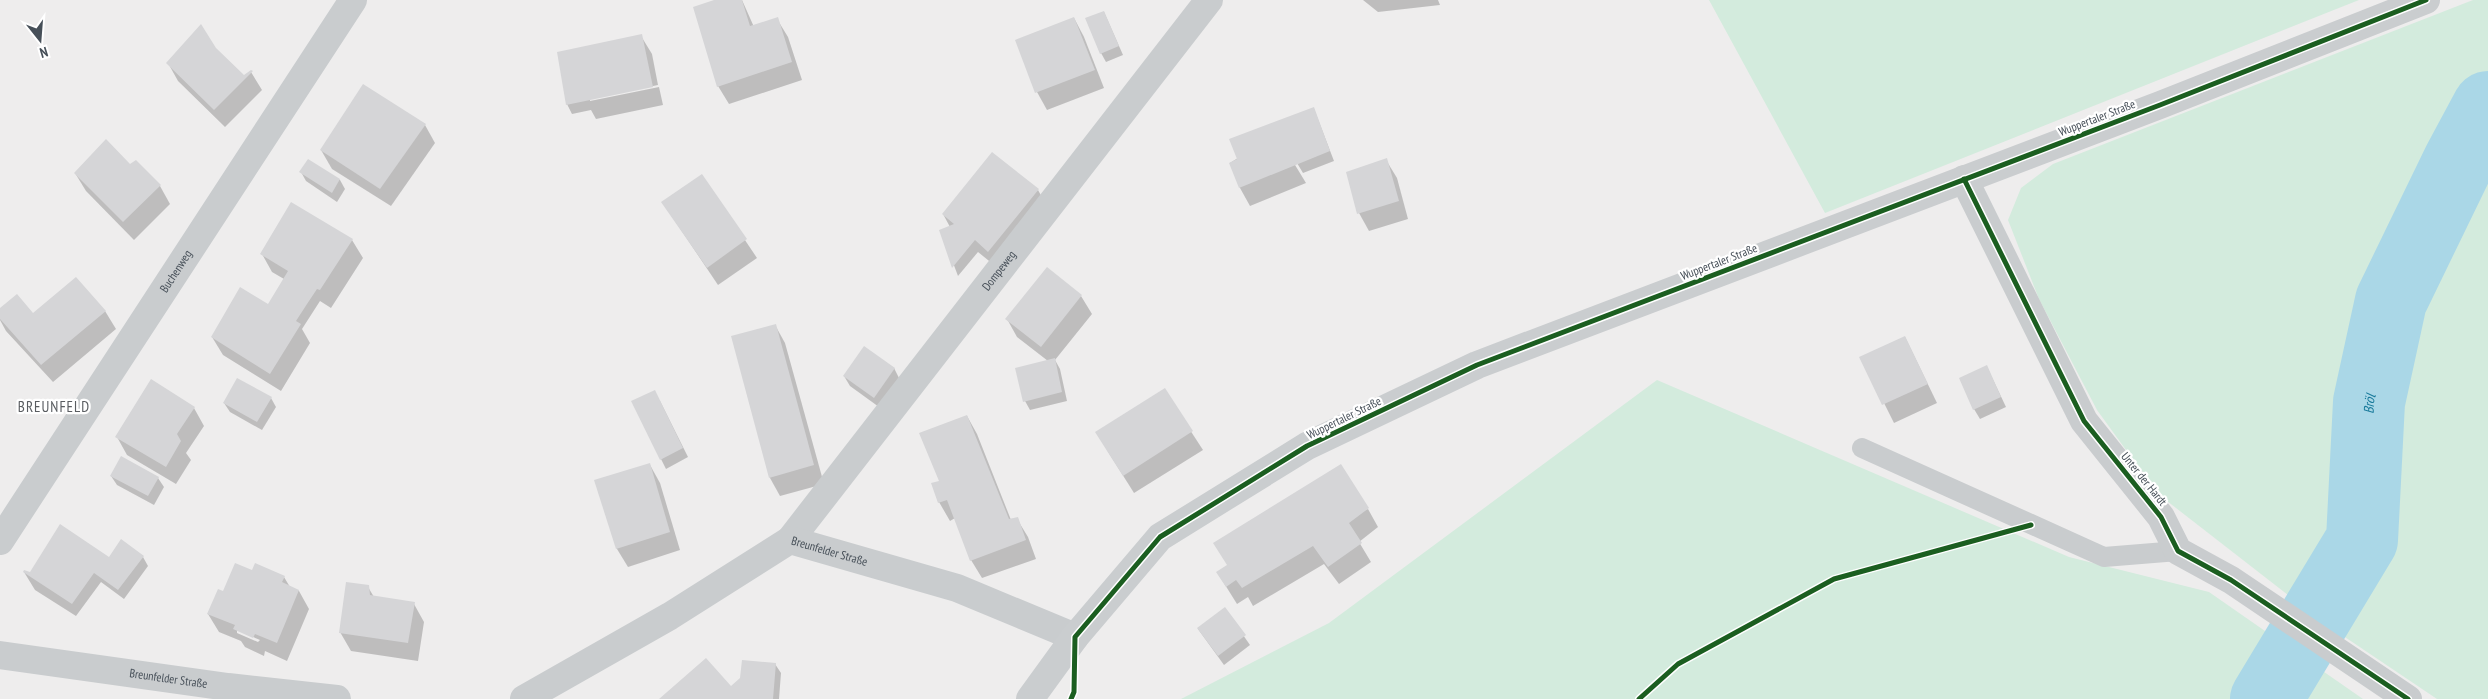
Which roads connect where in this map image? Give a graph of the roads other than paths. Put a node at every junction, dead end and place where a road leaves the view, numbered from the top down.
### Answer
1 (352, 0) edge
2 (1210, 0) edge
3 (2426, 0) edge
4 (1964, 179) junction
5 (1862, 448) dead end
6 (790, 540) junction
7 (0, 541) edge
8 (2178, 551) junction
9 (1075, 637) junction
10 (0, 655) edge
11 (337, 699) edge
12 (524, 699) edge
13 (1030, 699) edge
14 (2408, 699) edge

1 - 7 street, Buchenweg
2 - 6 street, Dompeweg
3 - 4 main road, Wuppertaler Straße
4 - 8 street, Unter der Hardt
4 - 9 main road, Wuppertaler Straße
5 - 8 lane
6 - 9 street, Breunfelder Straße
6 - 12 street, Breunfelder Straße
8 - 14 street
9 - 13 main road, Wuppertaler Straße
10 - 11 street, Breunfelder Straße

